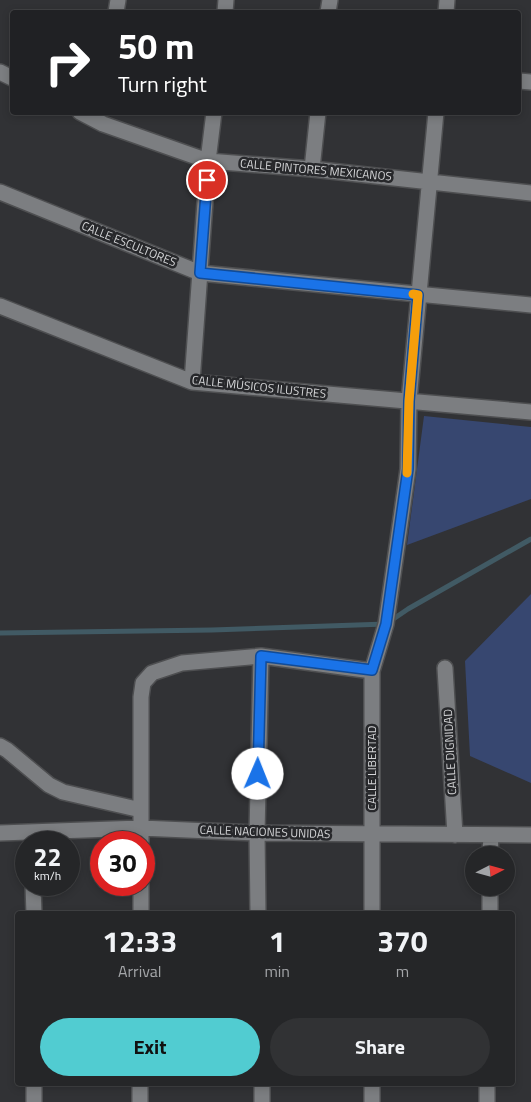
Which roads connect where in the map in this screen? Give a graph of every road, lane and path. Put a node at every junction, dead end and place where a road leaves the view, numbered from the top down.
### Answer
1 (214, 115) edge
2 (318, 115) edge
3 (436, 115) edge
4 (104, 118) edge
5 (208, 161) junction
6 (312, 169) junction
7 (429, 181) junction
8 (0, 192) edge
9 (531, 193) edge
10 (200, 273) junction
11 (418, 295) junction
12 (531, 305) edge
13 (0, 306) edge
14 (192, 382) junction
15 (409, 401) junction
16 (531, 412) edge
17 (261, 656) junction
18 (445, 668) dead end
19 (372, 670) junction
20 (0, 746) edge
21 (141, 810) junction
22 (141, 831) edge
23 (0, 833) edge
24 (256, 833) junction
25 (15, 835) edge
26 (155, 835) edge
27 (372, 835) junction
28 (455, 835) junction
29 (491, 835) junction
30 (531, 835) edge
31 (490, 846) edge
32 (34, 896) edge
33 (141, 896) edge
34 (490, 896) edge
35 (34, 911) edge
36 (141, 911) edge
37 (258, 911) edge
38 (372, 911) edge
39 (490, 911) edge
40 (34, 1086) edge
41 (140, 1086) edge
42 (262, 1086) edge
43 (372, 1086) edge
44 (487, 1086) edge
45 (34, 1102) edge
46 (140, 1102) edge
47 (262, 1102) edge
48 (372, 1102) edge
49 (487, 1102) edge

1 - 5 street
2 - 6 street
3 - 7 street, CALLE LIBERTAD
4 - 5 street, CALLE PINTORES MEXICANOS
5 - 6 street, CALLE PINTORES MEXICANOS
5 - 10 street
6 - 7 street, CALLE PINTORES MEXICANOS
7 - 9 street, CALLE PINTORES MEXICANOS
7 - 11 street, CALLE LIBERTAD
8 - 10 street, CALLE ESCULTORES
10 - 11 street, CALLE ESCULTORES
10 - 14 street
11 - 12 street, CALLE ESCULTORES
11 - 15 street, CALLE LIBERTAD
13 - 14 street, CALLE MÚSICOS ILUSTRES
14 - 15 street, CALLE MÚSICOS ILUSTRES
15 - 16 street, CALLE MÚSICOS ILUSTRES
15 - 19 street, CALLE LIBERTAD
17 - 19 street
17 - 21 street
17 - 24 street
18 - 28 street, CALLE DIGNIDAD
19 - 27 street, CALLE LIBERTAD
20 - 21 street
21 - 22 street
23 - 25 street, CALLE NACIONES UNIDAS
24 - 26 street, CALLE NACIONES UNIDAS
24 - 27 street, CALLE NACIONES UNIDAS
24 - 37 street
27 - 28 street, CALLE NACIONES UNIDAS
27 - 38 street, CALLE LIBERTAD
28 - 29 street, CALLE NACIONES UNIDAS
29 - 30 street, CALLE NACIONES UNIDAS
29 - 31 street
32 - 35 street
33 - 36 street
34 - 39 street
40 - 45 street
41 - 46 street
42 - 47 street
43 - 48 street
44 - 49 street

